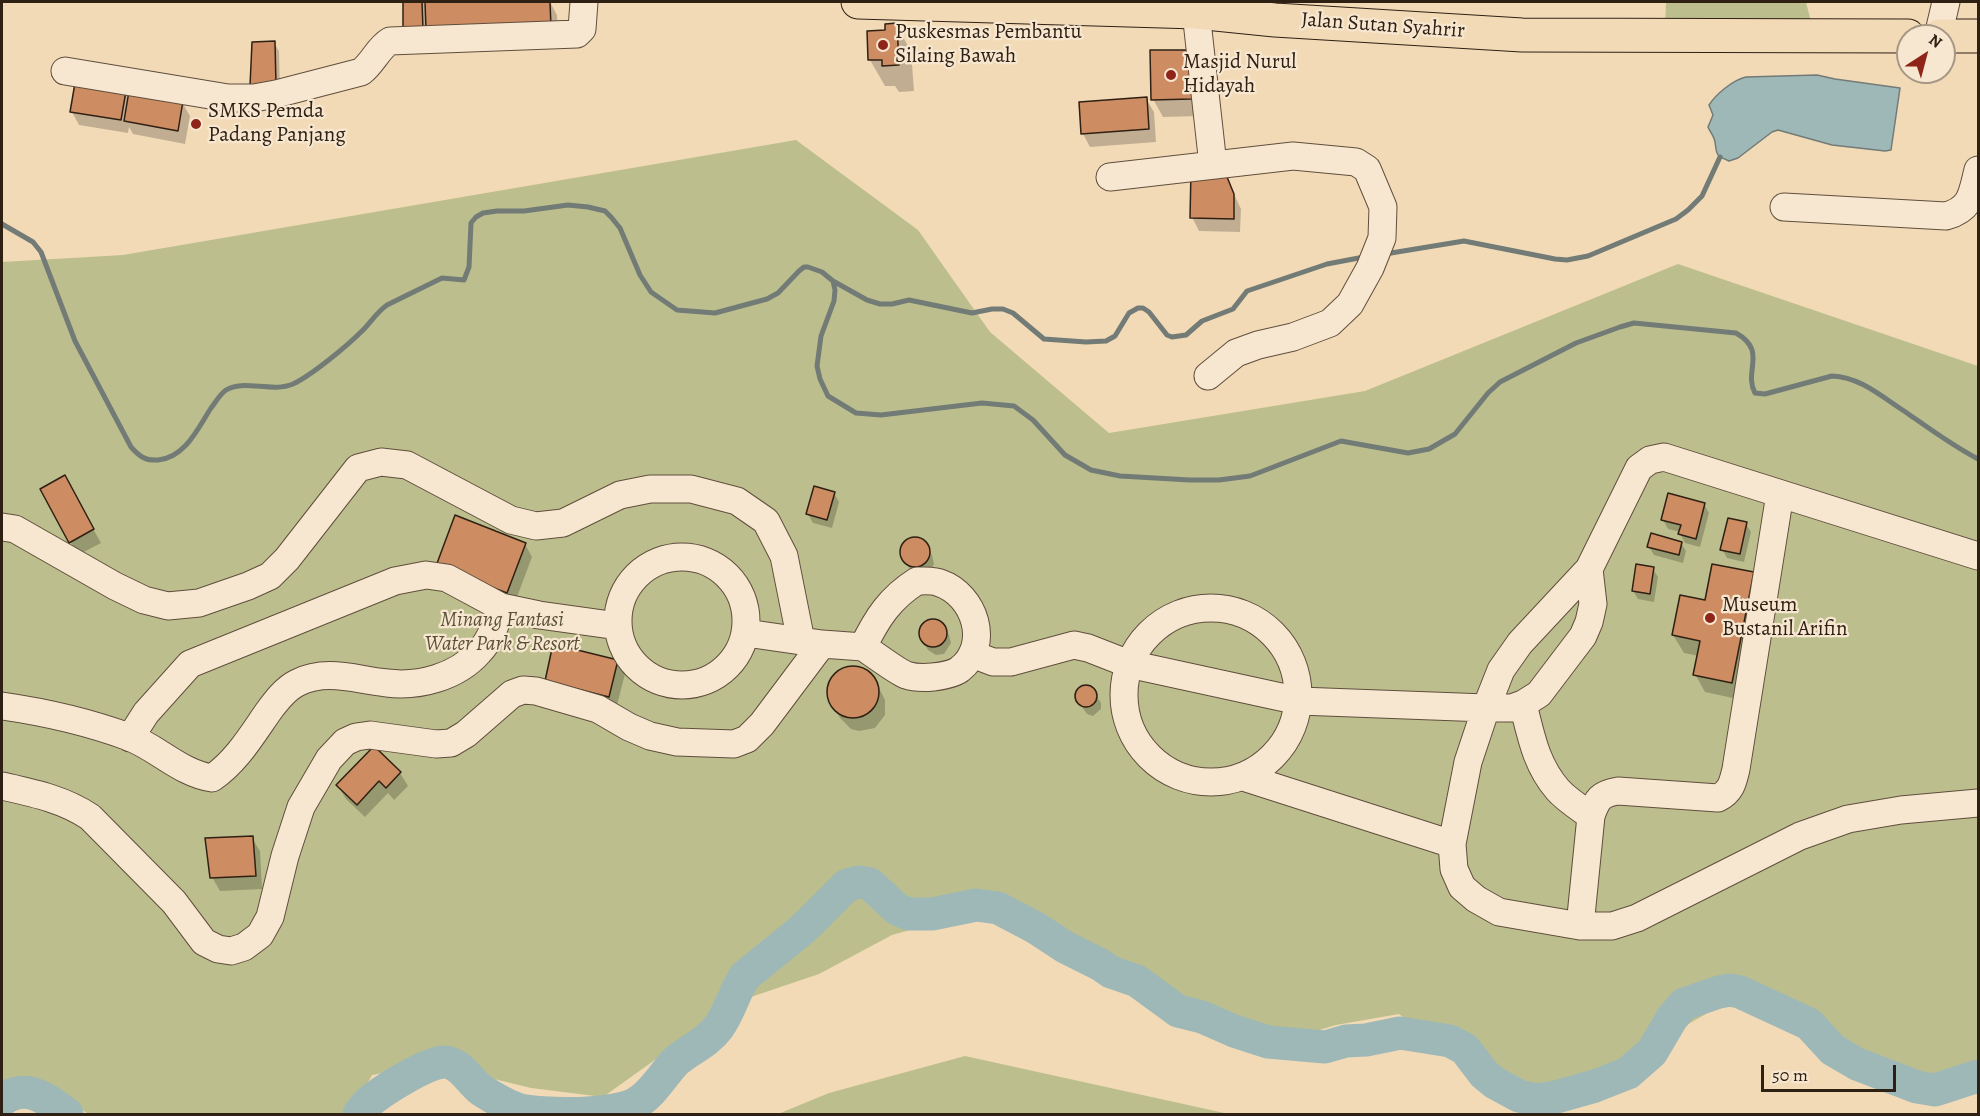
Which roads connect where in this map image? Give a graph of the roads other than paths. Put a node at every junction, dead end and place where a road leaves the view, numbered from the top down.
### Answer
1 (584, 2) edge
2 (858, 2) edge
3 (1946, 2) edge
4 (902, 3) edge
5 (990, 4) edge
6 (1274, 11) edge
7 (1196, 12) junction
8 (1941, 24) edge
9 (1896, 36) edge
10 (1956, 36) edge
11 (1978, 36) edge
12 (65, 71) dead end
13 (1213, 165) junction
14 (1978, 170) edge
15 (1110, 177) dead end
16 (1784, 207) dead end
17 (1208, 376) dead end
18 (1780, 494) junction
19 (2, 527) edge
20 (1978, 556) edge
21 (1589, 569) junction
22 (501, 607) junction
23 (618, 626) junction
24 (746, 633) junction
25 (811, 643) junction
26 (863, 647) junction
27 (972, 654) junction
28 (1129, 664) junction
29 (1299, 700) junction
30 (1524, 704) junction
31 (2, 706) edge
32 (1486, 708) junction
33 (130, 738) junction
34 (1243, 777) junction
35 (2, 786) edge
36 (1978, 803) edge
37 (1591, 816) junction
38 (1452, 844) junction
39 (1580, 926) junction

1 - 12 street
2 - 4 highway, Jalan Sutan Syahrir
3 - 8 street
4 - 5 highway, Jalan Sutan Syahrir
5 - 7 highway, Jalan Sutan Syahrir
6 - 7 highway, Jalan Sutan Syahrir
6 - 9 highway, Jalan Sutan Syahrir
7 - 13 street
10 - 11 highway
13 - 15 street
13 - 17 street
14 - 16 street
18 - 20 street
18 - 21 street
18 - 37 street
19 - 25 street
21 - 30 street
21 - 32 street
22 - 23 street
22 - 33 street
22 - 33 street
23 - 24 street
23 - 24 street
24 - 25 street
25 - 26 street
25 - 35 street
26 - 27 street
26 - 27 street
27 - 28 street
28 - 29 street
28 - 29 street
28 - 34 street
29 - 32 street
29 - 34 street
30 - 32 street
30 - 37 street
31 - 33 street
32 - 38 street
34 - 38 street
36 - 39 street
37 - 39 street
38 - 39 street

